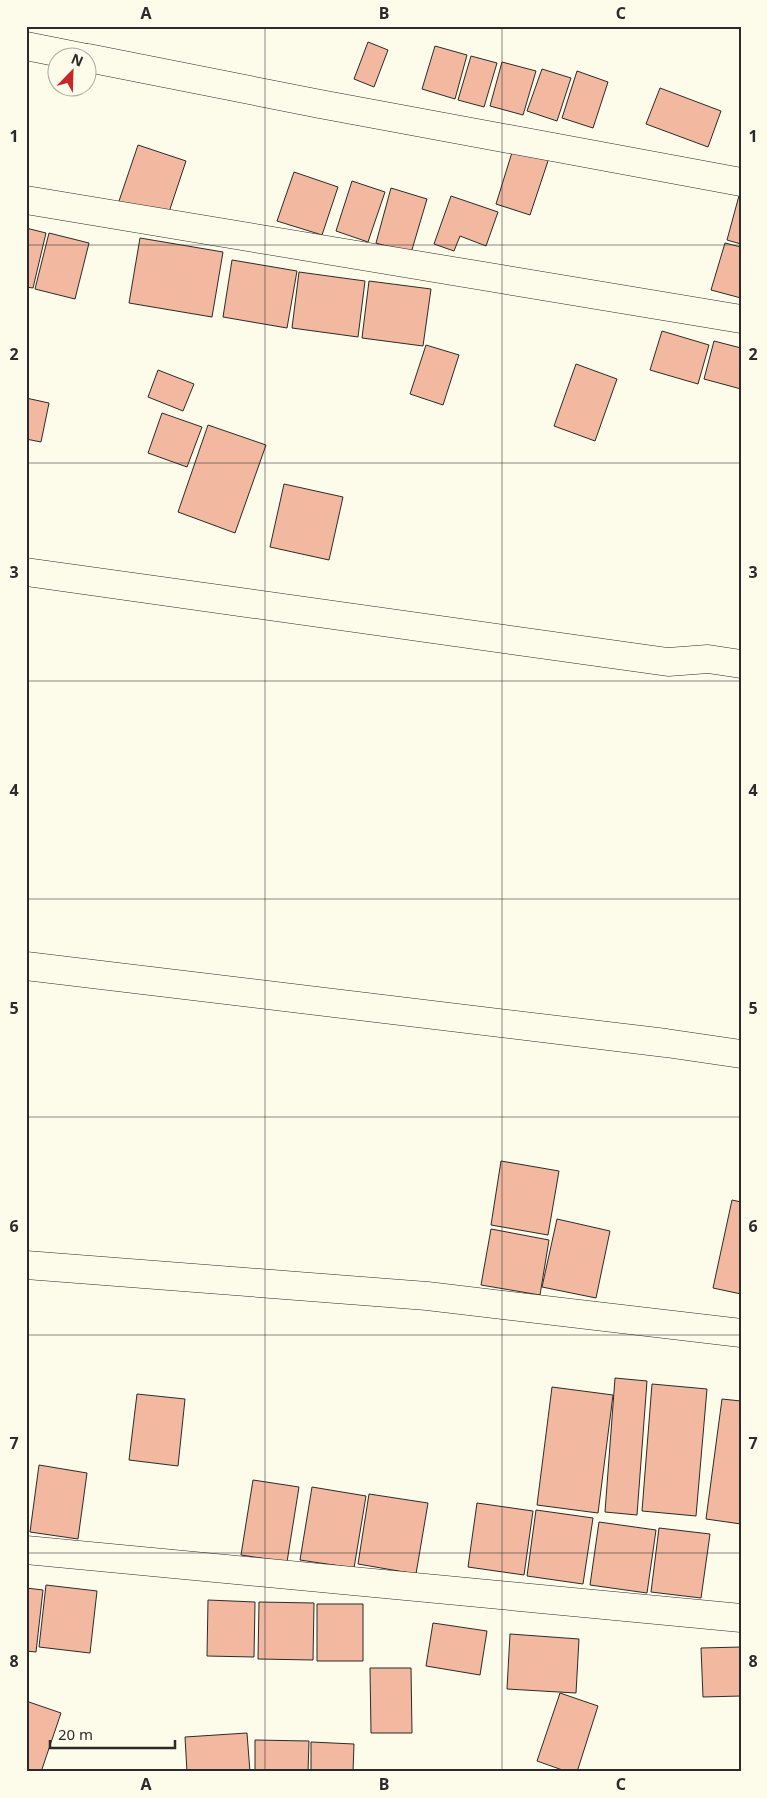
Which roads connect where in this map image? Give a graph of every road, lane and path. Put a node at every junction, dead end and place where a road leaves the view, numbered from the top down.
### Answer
1 (26, 46) edge
2 (48, 50) edge
3 (98, 60) edge
4 (741, 182) edge
5 (26, 200) edge
6 (741, 319) edge
7 (26, 572) edge
8 (741, 664) edge
9 (26, 966) edge
10 (741, 1054) edge
11 (26, 1265) edge
12 (741, 1333) edge
13 (26, 1550) edge
14 (741, 1618) edge

1 - 2 street
3 - 4 street
5 - 6 street
7 - 8 street
9 - 10 street
11 - 12 street
13 - 14 street

